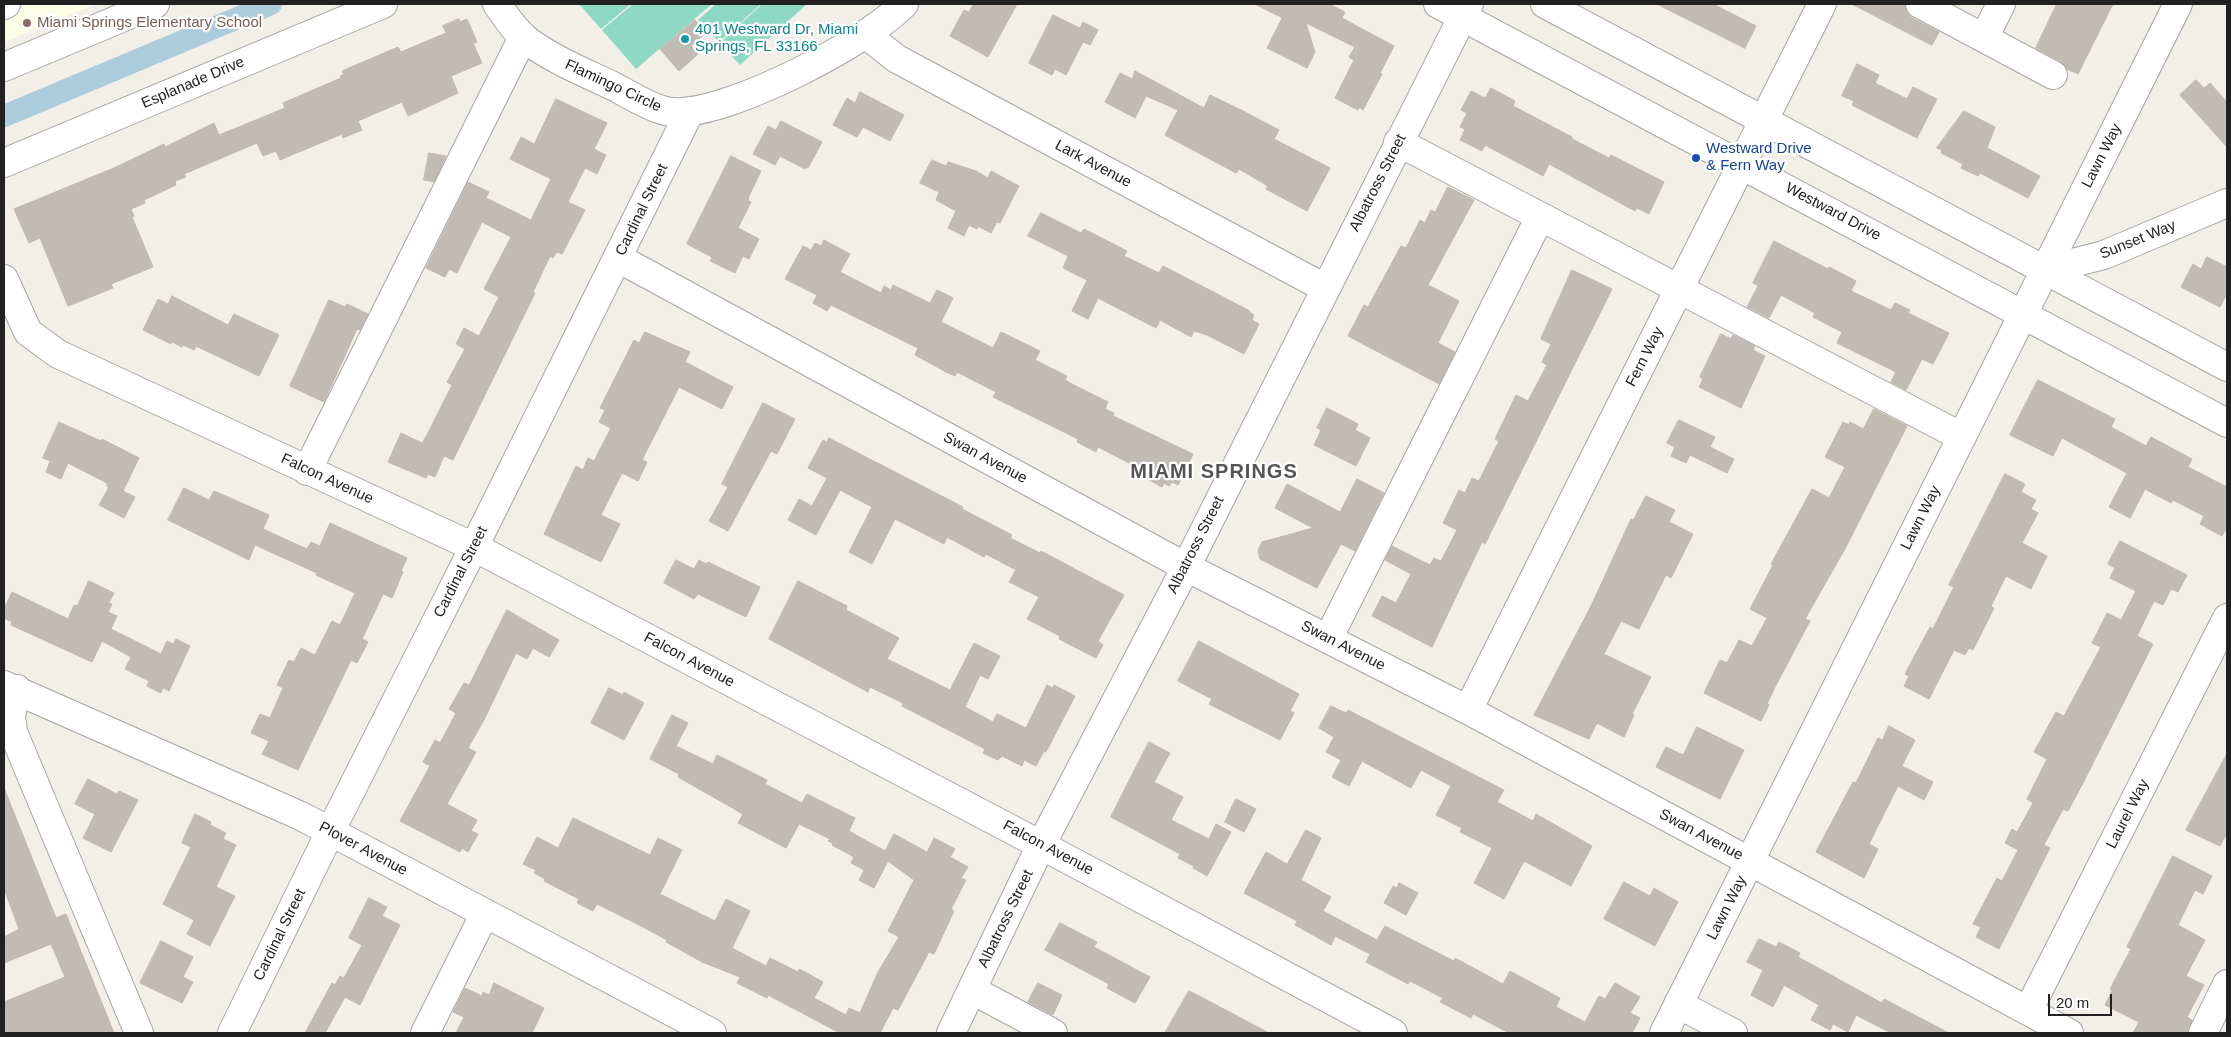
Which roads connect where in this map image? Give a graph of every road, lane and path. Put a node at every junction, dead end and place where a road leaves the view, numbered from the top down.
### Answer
1 (155, 4) edge
2 (383, 4) edge
3 (497, 4) edge
4 (904, 4) edge
5 (1438, 4) edge
6 (1545, 4) edge
7 (1822, 4) edge
8 (1920, 4) edge
9 (2001, 4) edge
10 (2178, 4) edge
11 (1465, 10) edge
12 (865, 34) junction
13 (523, 37) junction
14 (1984, 38) junction
15 (4, 67) edge
16 (2053, 75) dead end
17 (690, 111) junction
18 (1764, 120) junction
19 (1398, 142) junction
20 (4, 163) edge
21 (1741, 164) junction
22 (2227, 203) edge
23 (1540, 217) junction
24 (618, 258) junction
25 (2045, 270) junction
26 (4, 279) edge
27 (1325, 288) junction
28 (1679, 289) junction
29 (2024, 313) junction
30 (2227, 367) edge
31 (2227, 423) edge
32 (1962, 437) junction
33 (307, 471) junction
34 (474, 547) junction
35 (1186, 567) junction
36 (2227, 618) edge
37 (1328, 639) junction
38 (10, 687) edge
39 (1468, 710) junction
40 (330, 832) junction
41 (1041, 845) junction
42 (1750, 861) junction
43 (485, 913) junction
44 (2227, 984) edge
45 (972, 990) junction
46 (1678, 1004) junction
47 (2028, 1011) junction
48 (139, 1033) edge
49 (232, 1033) edge
50 (425, 1033) edge
51 (712, 1033) edge
52 (951, 1033) edge
53 (1053, 1033) edge
54 (1393, 1033) edge
55 (1664, 1033) edge
56 (1733, 1033) edge
57 (2069, 1033) edge
58 (2203, 1033) edge

1 - 15 street
2 - 20 street, Esplanade Drive
3 - 13 street, Flamingo Circle
4 - 12 street, Flamingo Circle
5 - 11 street, Westward Drive
6 - 18 street
7 - 18 street, Fern Way
8 - 14 street
9 - 14 street
10 - 25 street, Lawn Way
11 - 19 street, Albatross Street
11 - 21 street, Westward Drive
12 - 17 street, Flamingo Circle
12 - 27 street, Lark Avenue
13 - 17 street, Flamingo Circle
13 - 33 street
14 - 16 street
17 - 24 street, Cardinal Street
18 - 21 street, Fern Way
18 - 25 street
19 - 23 street
19 - 27 street, Albatross Street
21 - 28 street, Fern Way
21 - 29 street, Westward Drive
22 - 25 street, Sunset Way
23 - 28 street
23 - 37 street
24 - 34 street, Cardinal Street
24 - 35 street, Swan Avenue
25 - 29 street, Lawn Way
25 - 30 street
26 - 33 street, Falcon Avenue
27 - 35 street, Albatross Street
28 - 32 street
28 - 39 street, Fern Way
29 - 31 street, Westward Drive
29 - 32 street, Lawn Way
32 - 42 street, Lawn Way
33 - 34 street, Falcon Avenue
34 - 40 street, Cardinal Street
34 - 41 street, Falcon Avenue
35 - 37 street, Swan Avenue
35 - 41 street, Albatross Street
36 - 47 street, Laurel Way
37 - 39 street, Swan Avenue
38 - 40 street, Plover Avenue
38 - 48 street
39 - 42 street, Swan Avenue
40 - 43 street, Plover Avenue
40 - 49 street, Cardinal Street
41 - 45 street, Albatross Street
41 - 54 street, Falcon Avenue
42 - 46 street, Lawn Way
42 - 47 street, Swan Avenue
43 - 50 street
43 - 51 street, Plover Avenue
44 - 58 street
45 - 52 street, Albatross Street
45 - 53 street
46 - 55 street, Lawn Way
46 - 56 street
47 - 57 street, Swan Avenue

